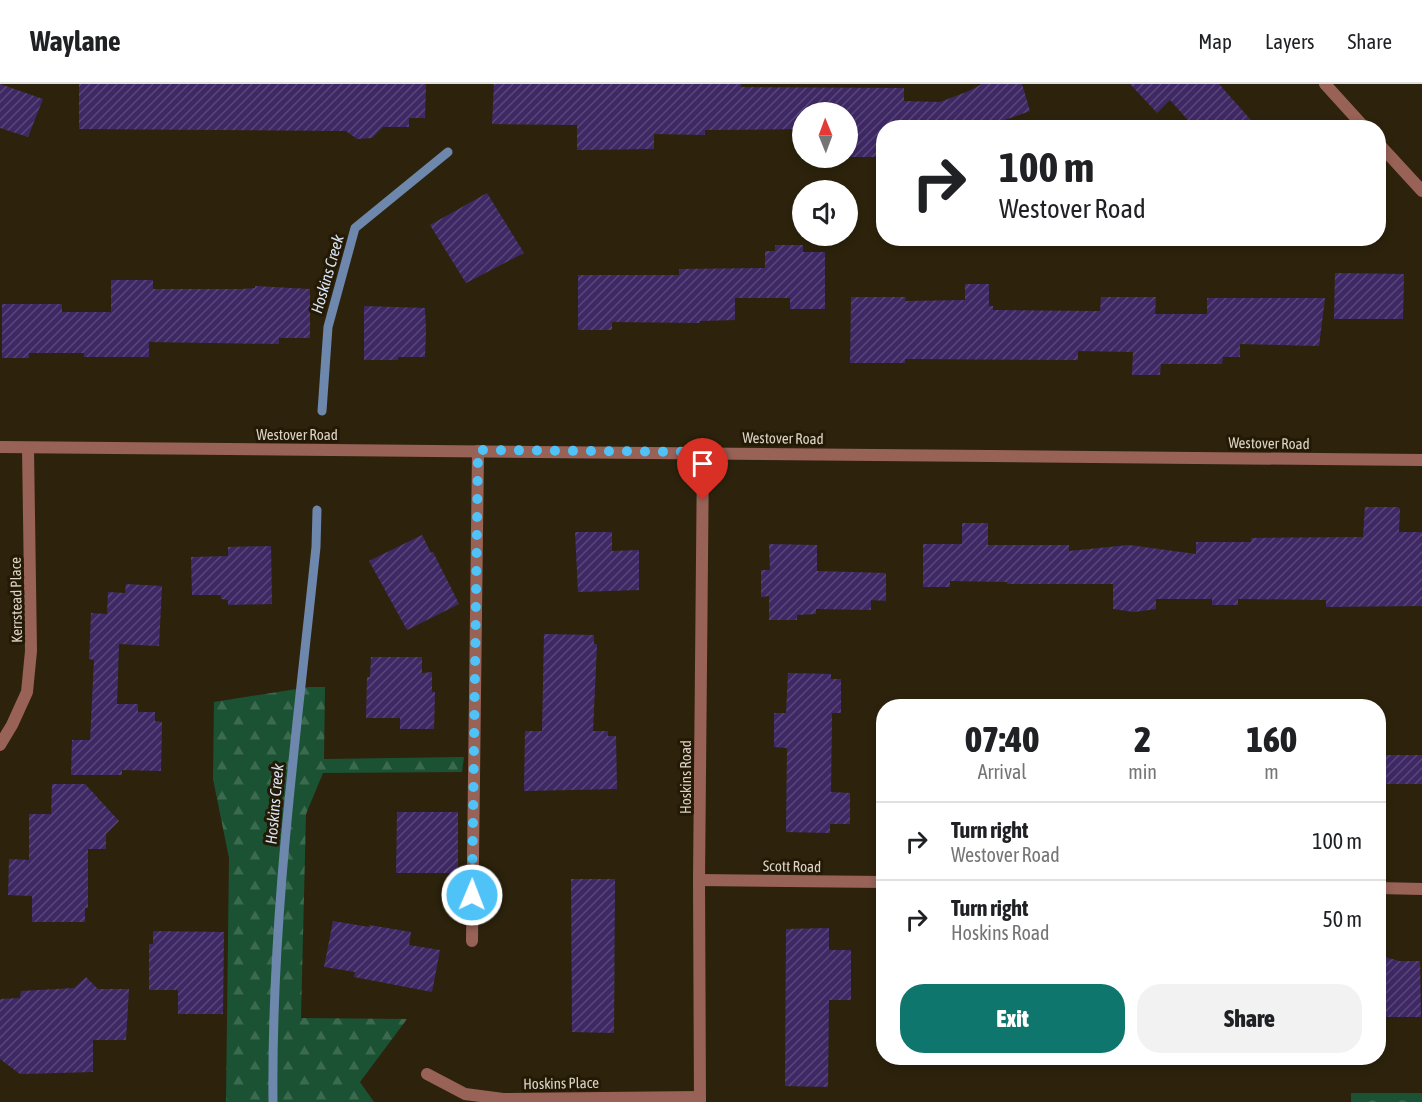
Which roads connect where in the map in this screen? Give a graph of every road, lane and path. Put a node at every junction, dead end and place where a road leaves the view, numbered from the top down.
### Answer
1 (1325, 84) edge
2 (1358, 120) edge
3 (1386, 151) edge
4 (1422, 191) edge
5 (0, 447) edge
6 (28, 448) junction
7 (478, 450) junction
8 (703, 452) junction
9 (1422, 460) edge
10 (0, 745) edge
11 (699, 880) junction
12 (876, 882) edge
13 (1386, 888) edge
14 (1422, 889) edge
15 (472, 941) dead end
16 (427, 1074) dead end
17 (700, 1099) edge

1 - 2 street
3 - 4 street
5 - 6 street, Westover Road
6 - 7 street, Westover Road
6 - 10 street, Kerrstead Place
7 - 8 street, Westover Road
7 - 15 street
8 - 9 street, Westover Road
8 - 11 street, Hoskins Road
11 - 12 street, Scott Road
11 - 17 street, Hoskins Road
13 - 14 street
16 - 17 street, Hoskins Place

